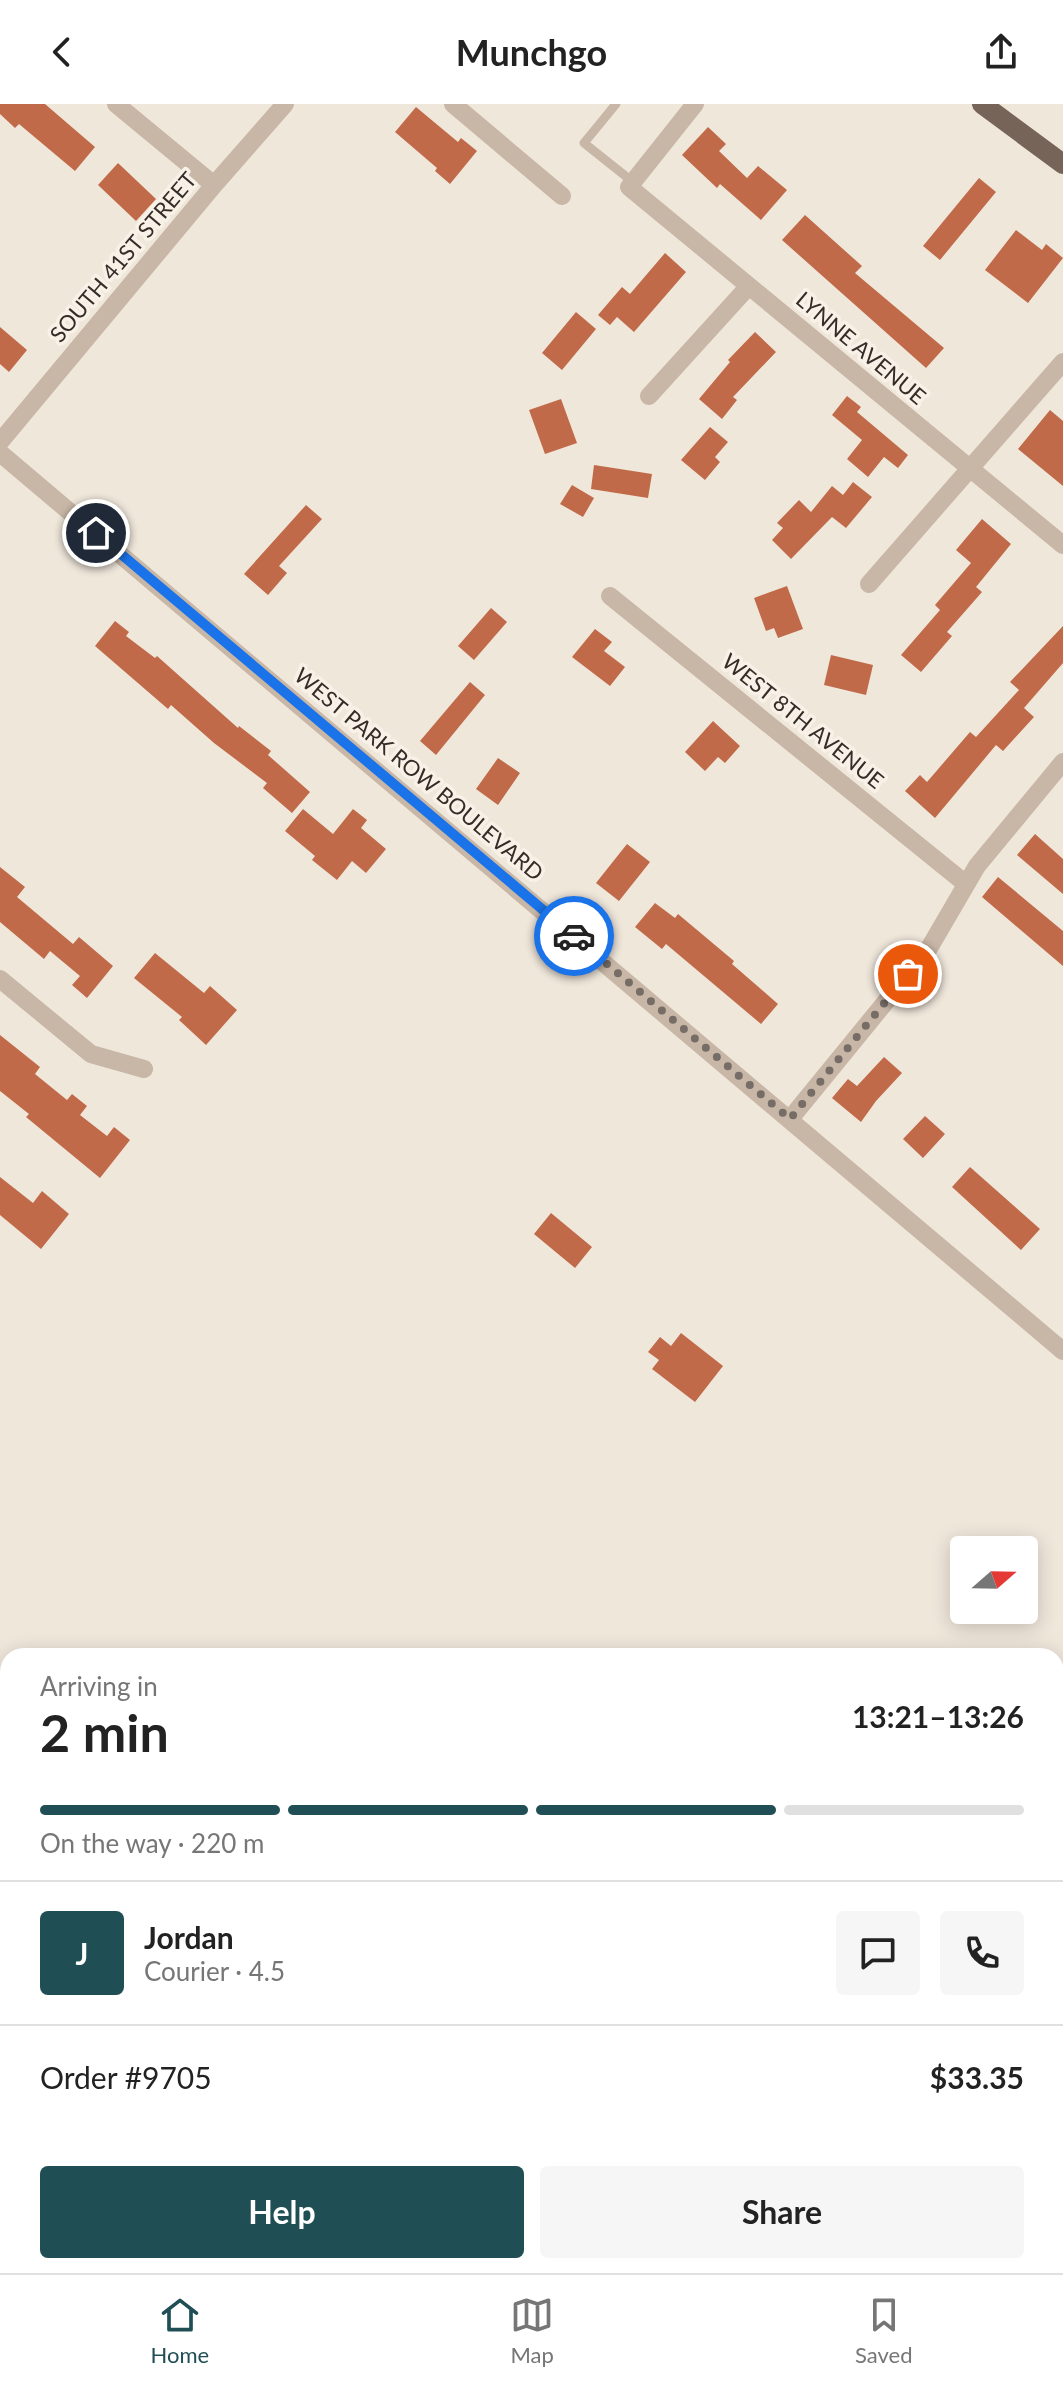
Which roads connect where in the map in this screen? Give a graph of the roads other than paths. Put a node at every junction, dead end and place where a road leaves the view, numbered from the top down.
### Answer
1 (116, 104) edge
2 (285, 104) edge
3 (453, 104) edge
4 (616, 104) edge
5 (695, 104) edge
6 (982, 104) edge
7 (1063, 164) edge
8 (631, 184) junction
9 (214, 185) junction
10 (562, 196) dead end
11 (748, 287) junction
12 (1063, 362) edge
13 (649, 396) dead end
14 (0, 442) edge
15 (0, 453) edge
16 (970, 470) junction
17 (1063, 545) edge
18 (869, 584) dead end
19 (610, 596) dead end
20 (1063, 762) edge
21 (966, 884) junction
22 (0, 979) edge
23 (144, 1069) dead end
24 (790, 1119) junction
25 (1063, 1351) edge

1 - 9 street
2 - 9 street, SOUTH 41ST STREET
3 - 10 street
4 - 8 lane
5 - 8 street
6 - 7 main road
8 - 11 street, LYNNE AVENUE
9 - 14 street, SOUTH 41ST STREET
11 - 13 street
11 - 16 street, LYNNE AVENUE
12 - 16 street
15 - 24 street, WEST PARK ROW BOULEVARD
16 - 17 street, LYNNE AVENUE
16 - 18 street
19 - 21 street, WEST 8TH AVENUE
20 - 21 street
21 - 24 street
22 - 23 street
24 - 25 street, WEST PARK ROW BOULEVARD

